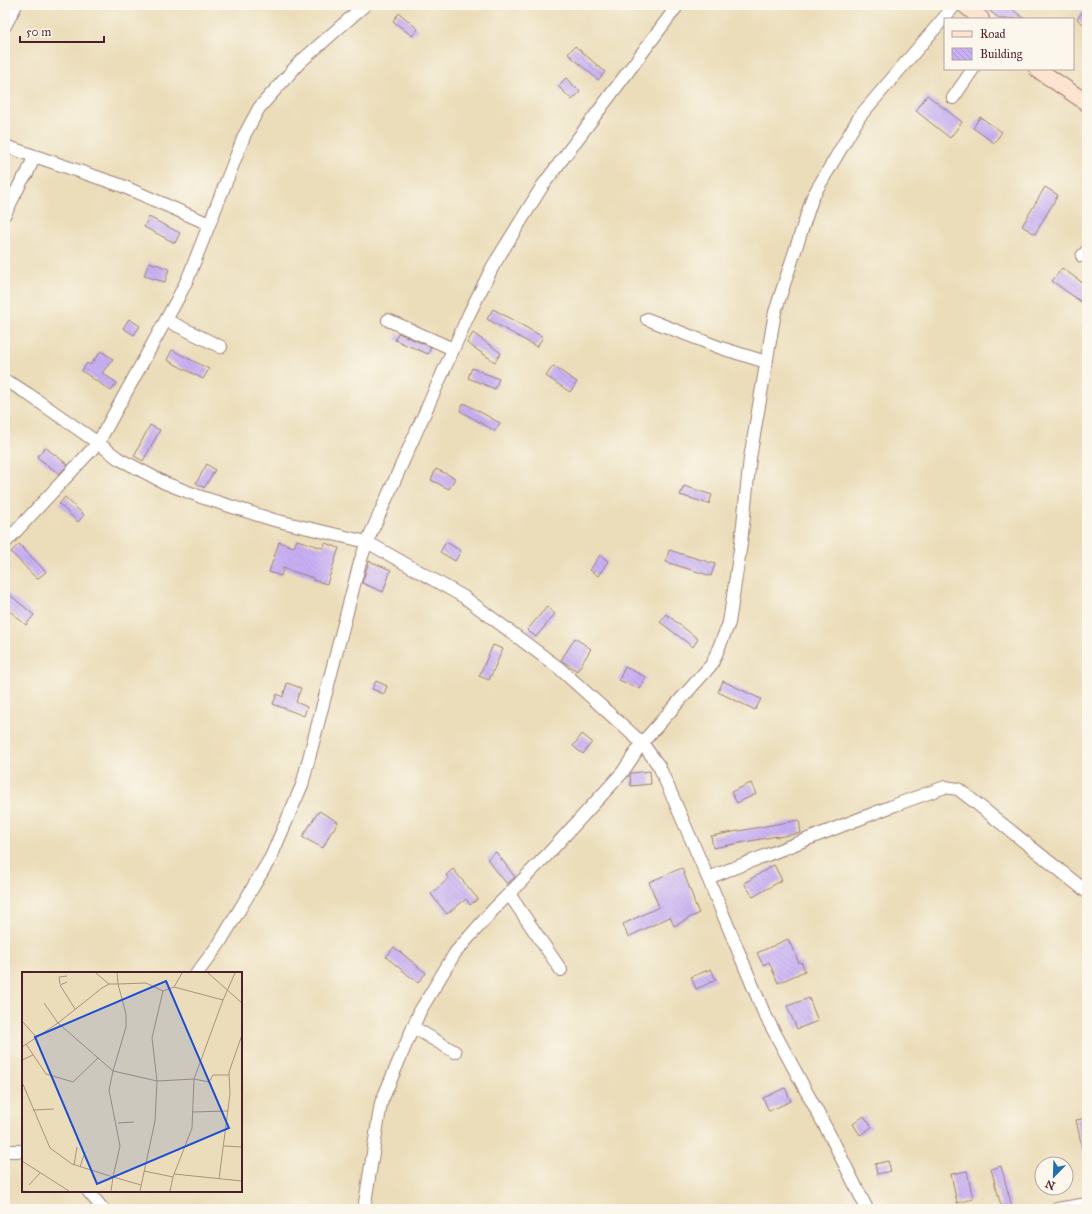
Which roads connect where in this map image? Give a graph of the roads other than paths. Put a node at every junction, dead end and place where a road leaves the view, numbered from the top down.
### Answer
1 (16, 5) edge
2 (365, 5) edge
3 (678, 5) edge
4 (954, 5) edge
5 (965, 5) edge
6 (980, 18) edge
7 (5, 26) edge
8 (972, 70) edge
9 (1039, 70) edge
10 (953, 98) dead end
11 (1087, 103) edge
12 (5, 146) edge
13 (34, 156) junction
14 (5, 214) edge
15 (209, 224) junction
16 (647, 319) dead end
17 (166, 320) junction
18 (388, 320) dead end
19 (221, 348) dead end
20 (453, 349) junction
21 (766, 362) junction
22 (5, 381) edge
23 (98, 443) junction
24 (367, 542) junction
25 (5, 543) edge
26 (642, 743) junction
27 (708, 878) junction
28 (1087, 892) edge
29 (509, 894) junction
30 (562, 970) dead end
31 (198, 972) edge
32 (413, 1027) junction
33 (455, 1052) dead end
34 (5, 1151) edge
35 (22, 1151) edge
36 (89, 1192) edge
37 (1082, 1206) edge
38 (103, 1209) edge
39 (364, 1209) edge
40 (867, 1209) edge
41 (1057, 1209) edge

1 - 7 street
2 - 15 street
3 - 20 street
4 - 21 street
5 - 6 main road
8 - 10 street
9 - 11 main road
12 - 13 street
13 - 14 street
13 - 15 street
15 - 17 street
16 - 21 street
17 - 19 street
17 - 23 street
18 - 20 street
20 - 24 street
21 - 26 street
22 - 23 street
23 - 24 street
23 - 25 street
24 - 26 street
24 - 31 street
26 - 27 street
26 - 29 street
27 - 28 street
27 - 40 street
29 - 30 street
29 - 32 street
32 - 33 street
32 - 39 street
34 - 35 street
36 - 38 street
37 - 41 street

